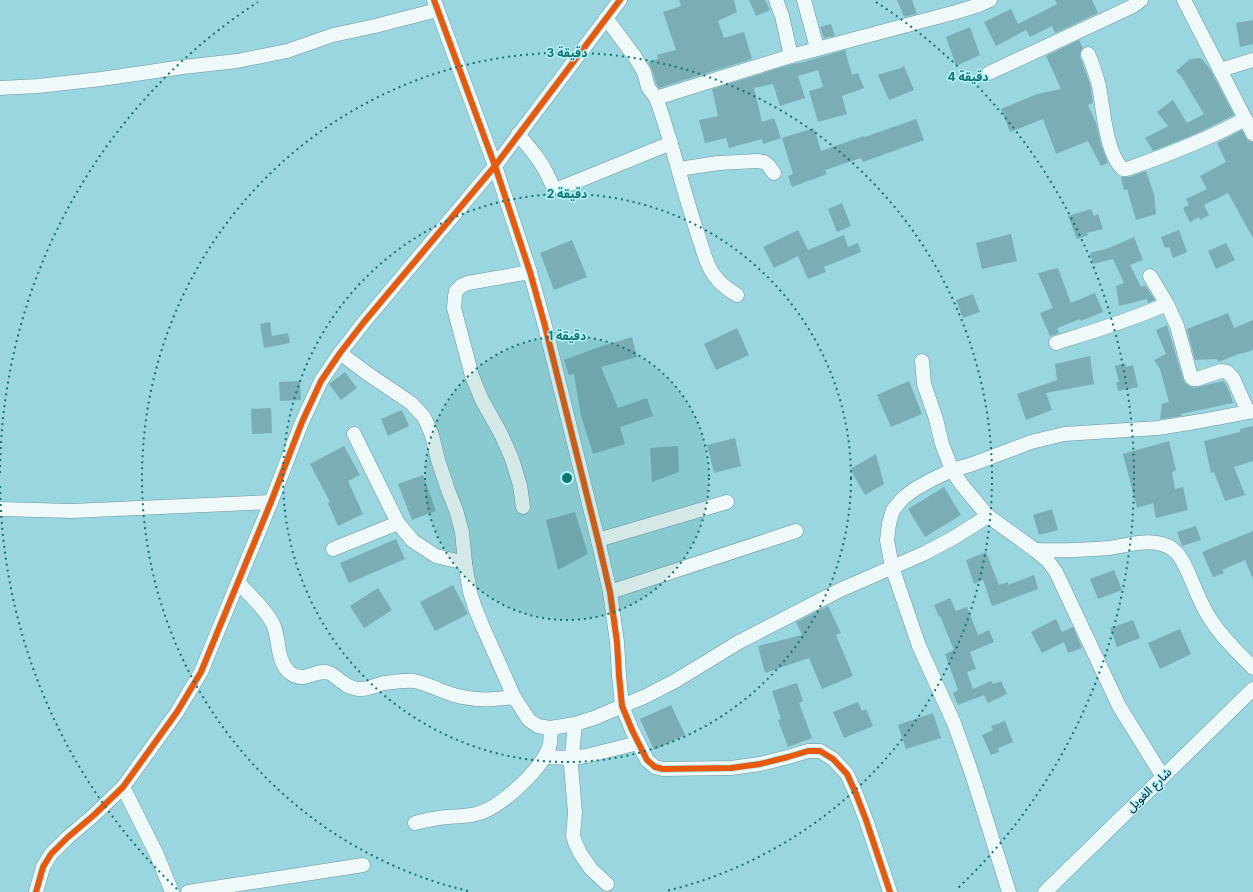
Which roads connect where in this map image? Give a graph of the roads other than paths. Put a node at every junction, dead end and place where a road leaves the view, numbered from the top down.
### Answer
1 (620, 0) edge
2 (776, 0) edge
3 (804, 0) edge
4 (990, 0) edge
5 (1141, 0) edge
6 (1184, 0) edge
7 (436, 5) edge
8 (606, 18) junction
9 (817, 48) junction
10 (1088, 54) dead end
11 (791, 56) junction
12 (1253, 60) edge
13 (1220, 70) junction
14 (989, 73) dead end
15 (0, 88) edge
16 (656, 98) junction
17 (1245, 119) junction
18 (518, 134) junction
19 (1253, 134) edge
20 (671, 143) junction
21 (494, 166) junction
22 (678, 169) junction
23 (774, 173) dead end
24 (530, 272) junction
25 (1150, 276) dead end
26 (737, 295) dead end
27 (1167, 304) junction
28 (1056, 343) dead end
29 (340, 353) junction
30 (922, 361) dead end
31 (1250, 412) edge
32 (354, 434) dead end
33 (952, 470) junction
34 (271, 502) junction
35 (727, 502) dead end
36 (523, 507) dead end
37 (0, 509) edge
38 (988, 516) junction
39 (398, 523) junction
40 (796, 531) dead end
41 (598, 540) junction
42 (333, 550) dead end
43 (1035, 550) junction
44 (465, 563) junction
45 (892, 567) junction
46 (238, 582) junction
47 (610, 592) junction
48 (1253, 668) edge
49 (1253, 689) edge
50 (514, 697) junction
51 (622, 706) junction
52 (575, 724) junction
53 (550, 728) junction
54 (638, 743) junction
55 (544, 757) junction
56 (572, 758) junction
57 (1163, 777) junction
58 (123, 787) junction
59 (415, 823) dead end
60 (363, 865) dead end
61 (607, 884) dead end
62 (36, 892) edge
63 (172, 892) edge
64 (188, 892) edge
65 (890, 892) edge
66 (1009, 892) edge
67 (1045, 892) edge

1 - 8 street
2 - 11 street
3 - 9 street
4 - 9 street
5 - 14 street
6 - 13 street
7 - 15 street
7 - 21 street
8 - 16 street
8 - 18 street
9 - 11 street
10 - 17 street
11 - 16 street
12 - 13 street
13 - 17 street
16 - 20 street
17 - 19 street
18 - 20 street
18 - 21 street
20 - 22 street
21 - 24 street
21 - 29 street
22 - 23 street
22 - 26 street
24 - 36 street
24 - 41 street
25 - 27 street
27 - 28 street
27 - 31 street
29 - 34 street
29 - 44 street
30 - 33 street
31 - 33 street
32 - 39 street
33 - 38 street
33 - 45 street
34 - 37 street
34 - 46 street
35 - 41 street
38 - 43 street
38 - 45 street
39 - 42 street
39 - 44 street
40 - 47 street
41 - 47 street
43 - 48 street
43 - 57 street
44 - 50 street
45 - 51 street
45 - 66 street
46 - 50 street
46 - 58 street
47 - 51 street
49 - 57 street, شارع الغويل
50 - 53 street
51 - 52 street
51 - 54 street
52 - 53 street
52 - 56 street
53 - 55 street
54 - 56 street
54 - 65 street
55 - 56 street
55 - 59 street
56 - 61 street
57 - 67 street, شارع الغويل
58 - 62 street
58 - 63 street
60 - 64 street

